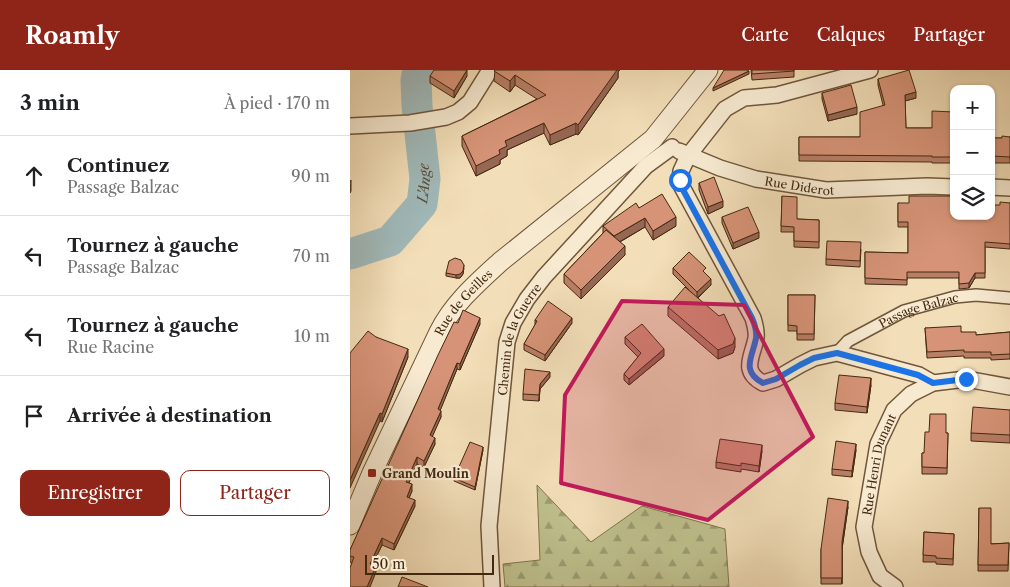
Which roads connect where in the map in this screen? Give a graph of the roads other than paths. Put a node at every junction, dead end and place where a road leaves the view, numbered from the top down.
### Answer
1 (490, 70) edge
2 (708, 70) edge
3 (870, 70) edge
4 (350, 126) edge
5 (653, 140) junction
6 (672, 148) junction
7 (688, 156) junction
8 (950, 187) edge
9 (995, 187) edge
10 (1010, 188) edge
11 (1010, 298) edge
12 (837, 353) junction
13 (933, 383) junction
14 (1010, 387) edge
15 (350, 525) edge
16 (492, 587) edge
17 (895, 587) edge

1 - 4 street
2 - 5 street, Rue de Geilles
3 - 7 street
5 - 6 street, Rue Diderot
5 - 15 street, Rue de Geilles
6 - 7 street, Rue Diderot
6 - 16 street, Chemin de la Guerre
7 - 8 street, Rue Diderot
7 - 12 street, Passage Balzac
9 - 10 street
11 - 12 street, Passage Balzac
12 - 13 street, Passage Balzac
13 - 14 street
13 - 17 street, Rue Henri Dunant

